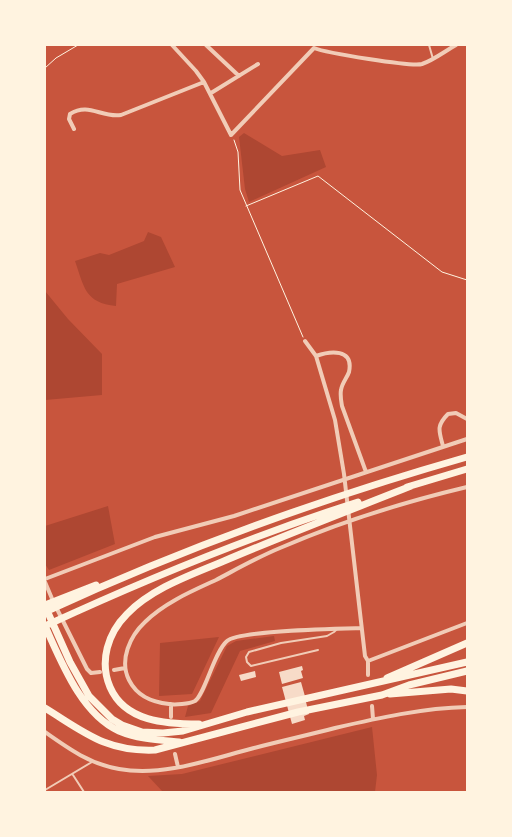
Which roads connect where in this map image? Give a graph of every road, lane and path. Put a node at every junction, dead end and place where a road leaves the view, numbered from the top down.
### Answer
1 (78, 45) edge
2 (172, 45) edge
3 (206, 45) edge
4 (429, 45) edge
5 (456, 45) edge
6 (314, 47) edge
7 (433, 59) junction
8 (258, 64) dead end
9 (45, 68) edge
10 (239, 76) junction
11 (204, 82) junction
12 (211, 93) junction
13 (74, 129) dead end
14 (231, 135) junction
15 (246, 206) junction
16 (467, 280) edge
17 (305, 341) joint
18 (316, 356) junction
19 (467, 420) edge
20 (467, 439) edge
21 (443, 446) junction
22 (467, 457) edge
23 (467, 469) edge
24 (366, 472) junction
25 (411, 486) junction
26 (467, 487) edge
27 (45, 581) edge
28 (65, 599) junction
29 (45, 606) edge
30 (45, 612) edge
31 (467, 623) edge
32 (45, 626) edge
33 (361, 628) junction
34 (337, 629) junction
35 (467, 643) edge
36 (318, 650) dead end
37 (368, 661) junction
38 (467, 662) edge
39 (125, 668) junction
40 (114, 670) dead end
41 (467, 671) edge
42 (100, 672) dead end
43 (368, 675) dead end
44 (377, 682) junction
45 (467, 691) edge
46 (382, 695) junction
47 (171, 704) junction
48 (372, 706) dead end
49 (467, 707) edge
50 (45, 708) edge
51 (171, 717) dead end
52 (373, 720) junction
53 (203, 725) junction
54 (45, 732) edge
55 (182, 743) junction
56 (176, 754) dead end
57 (92, 762) junction
58 (178, 767) junction
59 (73, 775) junction
60 (45, 790) edge
61 (84, 792) edge

1 - 9 path
2 - 11 street
3 - 10 street
4 - 7 lane
5 - 7 street
6 - 7 street
6 - 14 street
8 - 10 street
10 - 12 street
11 - 12 street
11 - 13 street
12 - 14 street
14 - 15 path
15 - 16 path
15 - 17 path
17 - 18 street
18 - 24 street
18 - 33 street
19 - 21 street
20 - 21 street
21 - 24 street
22 - 28 highway
23 - 25 highway
24 - 27 street
25 - 32 highway
25 - 53 highway
26 - 39 street
27 - 42 street
28 - 29 highway
28 - 30 highway
29 - 53 highway
31 - 37 street
32 - 55 highway
33 - 34 street
33 - 37 street
34 - 36 lane
34 - 47 street
35 - 44 highway
37 - 43 street
38 - 44 highway
39 - 40 street
39 - 47 street
41 - 46 highway
44 - 53 highway
45 - 46 highway
46 - 55 highway
47 - 51 street
48 - 52 street
49 - 52 street
50 - 55 highway
52 - 58 street
54 - 57 street
56 - 58 street
57 - 58 street
57 - 59 lane
59 - 60 lane
59 - 61 lane

